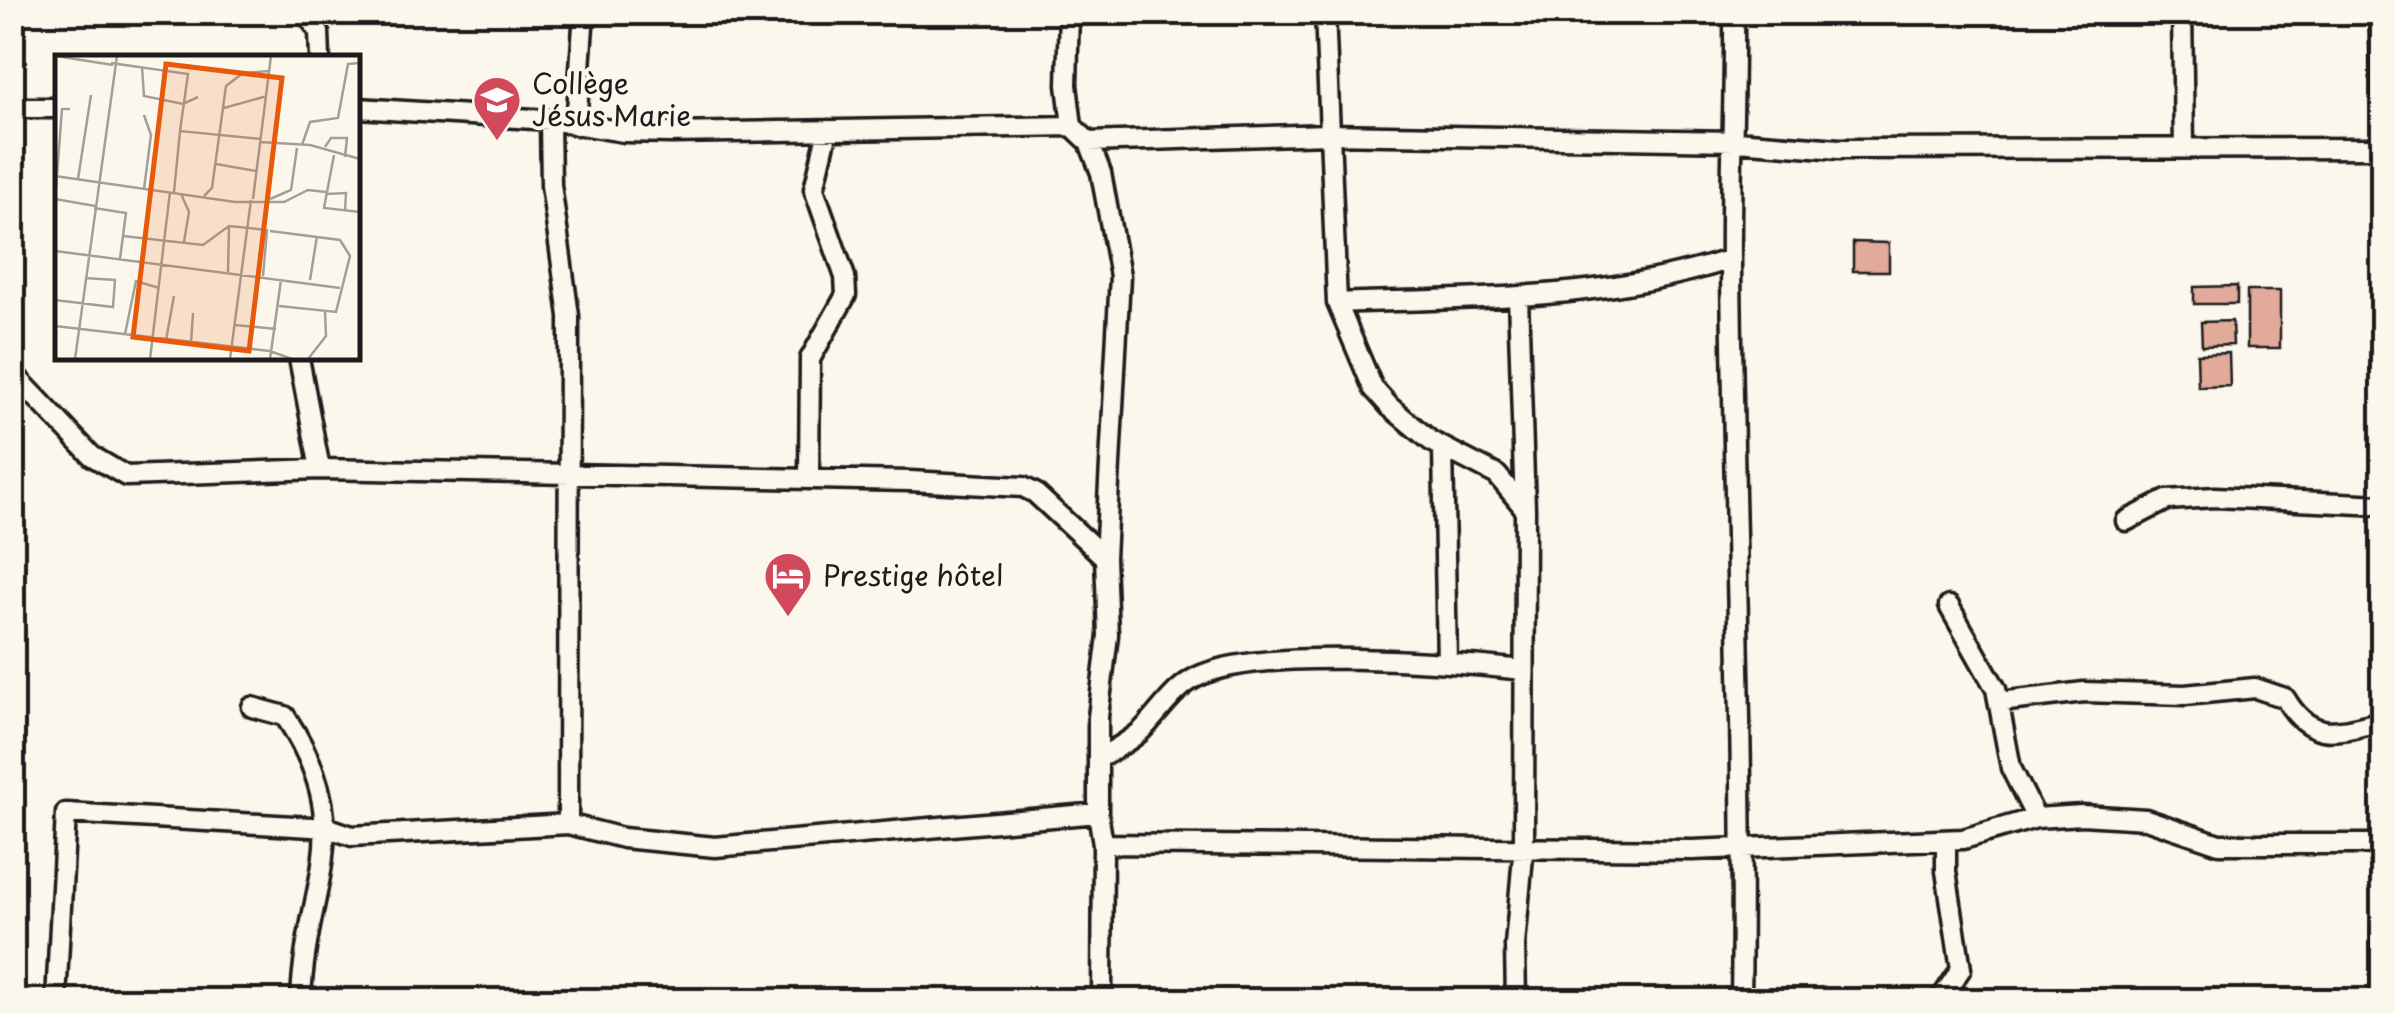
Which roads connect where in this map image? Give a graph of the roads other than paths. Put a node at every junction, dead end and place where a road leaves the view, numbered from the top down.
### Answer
1 (306, 12) edge
2 (584, 12) edge
3 (1068, 12) edge
4 (1325, 12) edge
5 (1734, 12) edge
6 (2182, 12) edge
7 (2378, 12) edge
8 (320, 55) edge
9 (2382, 93) edge
10 (12, 108) edge
11 (55, 108) edge
12 (360, 108) edge
13 (550, 120) junction
14 (576, 125) junction
15 (1072, 126) junction
16 (828, 130) junction
17 (1327, 134) junction
18 (1736, 140) junction
19 (1089, 142) junction
20 (2184, 146) junction
21 (2382, 148) edge
22 (1731, 259) junction
23 (1518, 297) junction
24 (1336, 302) junction
25 (299, 360) edge
26 (12, 372) edge
27 (1443, 448) junction
28 (320, 468) junction
29 (566, 476) junction
30 (810, 478) junction
31 (2382, 505) edge
32 (1525, 509) junction
33 (2126, 521) dead end
34 (1105, 558) junction
35 (1949, 606) dead end
36 (1446, 663) junction
37 (1524, 670) junction
38 (2000, 702) junction
39 (252, 708) dead end
40 (2382, 721) edge
41 (1098, 760) junction
42 (1098, 813) junction
43 (2036, 818) junction
44 (568, 824) junction
45 (328, 828) junction
46 (1946, 840) junction
47 (1103, 844) junction
48 (2382, 844) edge
49 (1524, 845) junction
50 (1744, 845) junction
51 (2382, 928) edge
52 (56, 1000) edge
53 (301, 1000) edge
54 (1102, 1000) edge
55 (1516, 1000) edge
56 (1741, 1000) edge
57 (1940, 1000) edge
58 (2380, 1000) edge

1 - 8 street
2 - 14 street
3 - 15 street
4 - 17 street
5 - 18 street
6 - 20 street
7 - 9 street
10 - 11 street
12 - 13 street
13 - 14 street
13 - 29 street
14 - 16 street
15 - 16 street
15 - 19 street
16 - 30 street
17 - 18 street
17 - 19 street
17 - 24 street
18 - 20 street
18 - 22 street
19 - 34 street
20 - 21 street
22 - 23 street
22 - 50 street
23 - 24 street
23 - 32 street
24 - 27 street
25 - 28 street
26 - 28 street
27 - 32 street
27 - 36 street
28 - 29 street
29 - 30 street
29 - 44 street
30 - 34 street
31 - 33 street
32 - 37 street
34 - 41 street
35 - 38 street
36 - 37 street
36 - 41 street
37 - 49 street
38 - 40 street
38 - 43 street
39 - 45 street
41 - 42 street
42 - 44 street
42 - 47 street
43 - 46 street
43 - 48 street
44 - 45 street
45 - 52 street
45 - 53 street
46 - 50 street
46 - 57 street
47 - 49 street
47 - 54 street
49 - 50 street
49 - 55 street
50 - 56 street
51 - 58 street

